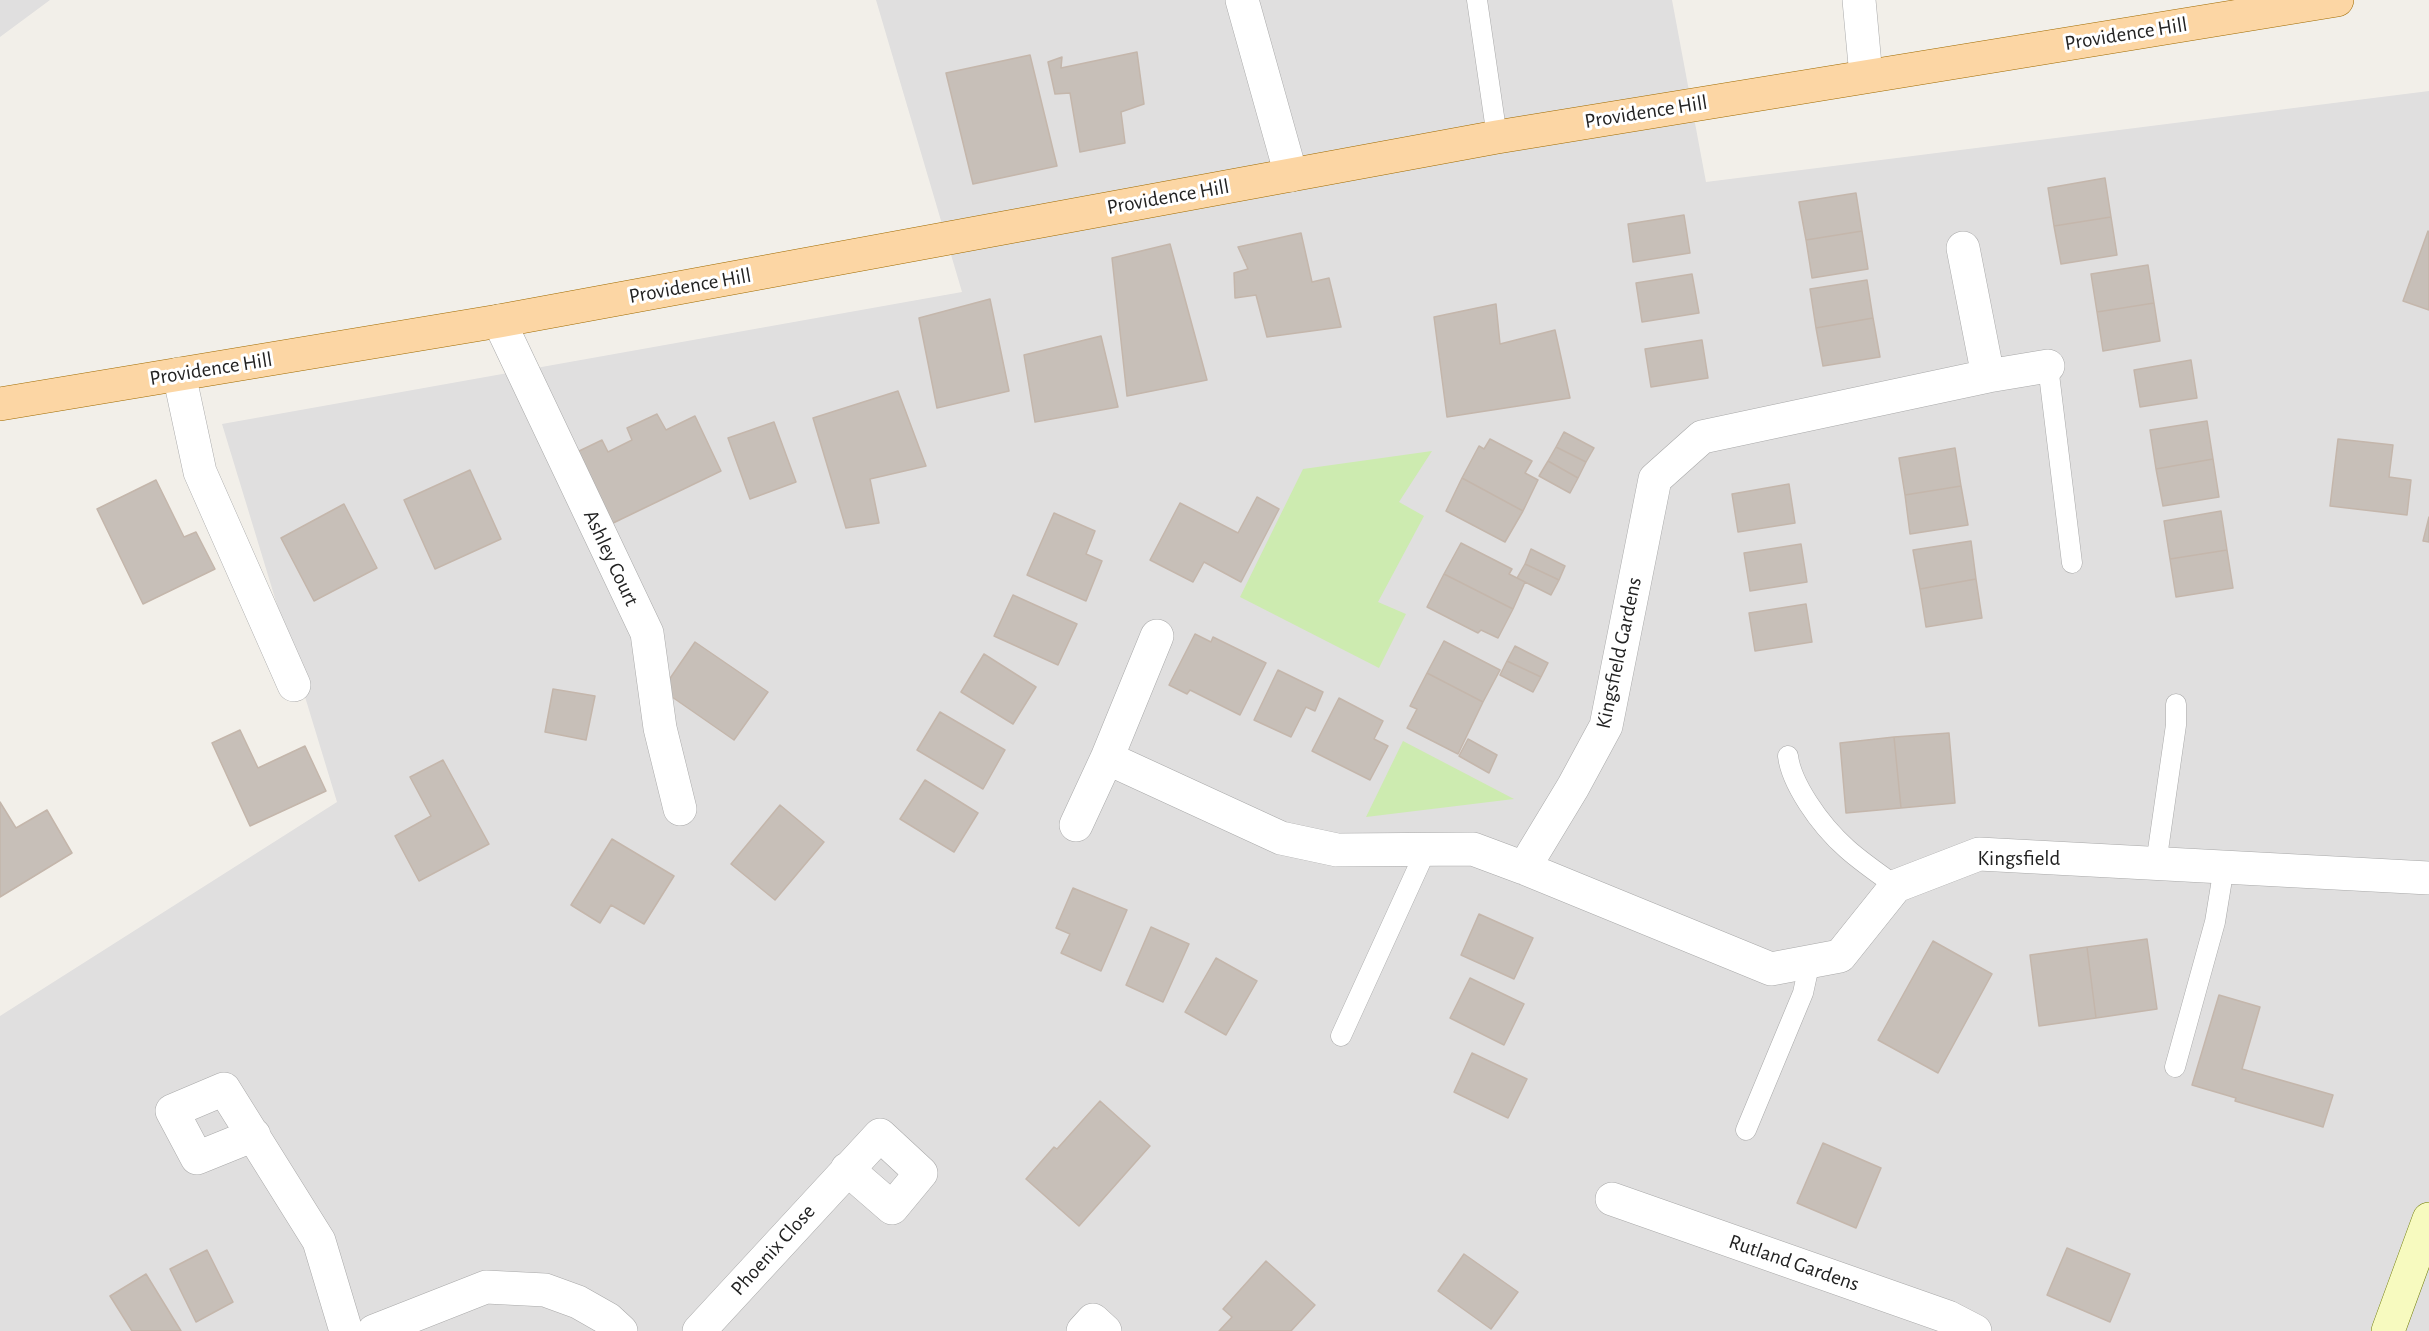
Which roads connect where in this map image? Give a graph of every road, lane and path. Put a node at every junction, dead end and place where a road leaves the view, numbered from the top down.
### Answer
1 (1242, 0) edge
2 (1477, 0) edge
3 (1859, 0) edge
4 (2337, 0) edge
5 (1866, 76) junction
6 (1497, 137) junction
7 (1291, 175) junction
8 (1963, 248) dead end
9 (499, 321) junction
10 (2048, 366) joint
11 (179, 374) junction
12 (1988, 376) junction
13 (0, 404) edge
14 (2072, 562) dead end
15 (1157, 636) dead end
16 (294, 686) dead end
17 (2176, 704) dead end
18 (1788, 756) dead end
19 (1107, 758) junction
20 (680, 809) dead end
21 (1076, 825) dead end
22 (1426, 850) junction
23 (2156, 864) junction
24 (2224, 867) junction
25 (1524, 868) junction
26 (2429, 878) edge
27 (1896, 886) junction
28 (1810, 961) junction
29 (1341, 1036) dead end
30 (2175, 1067) dead end
31 (1746, 1130) dead end
32 (254, 1135) dead end
33 (847, 1169) dead end
34 (1612, 1199) dead end
35 (2429, 1218) edge
36 (346, 1331) edge
37 (374, 1331) edge
38 (621, 1331) edge
39 (699, 1331) edge
40 (1083, 1331) edge
41 (1105, 1331) edge
42 (1976, 1331) edge
43 (2388, 1331) edge

1 - 7 street
2 - 6 lane
3 - 5 street
4 - 5 main road, Providence Hill
5 - 6 main road, Providence Hill
6 - 7 main road, Providence Hill
7 - 9 main road, Providence Hill
8 - 12 street
9 - 11 main road, Providence Hill
9 - 20 street, Ashley Court
10 - 12 street, Kingsfield Gardens
10 - 14 lane
11 - 13 main road, Providence Hill
11 - 16 street
12 - 25 street, Kingsfield Gardens
15 - 19 street
17 - 23 lane
18 - 27 lane
19 - 21 street
19 - 22 street
22 - 25 street
22 - 29 lane
23 - 24 street, Kingsfield
23 - 27 street, Kingsfield
24 - 26 street, Kingsfield
24 - 30 lane
25 - 28 street
27 - 28 street
28 - 31 lane
32 - 36 street
33 - 39 street, Phoenix Close
34 - 42 street, Rutland Gardens
35 - 43 street
37 - 38 street
40 - 41 street

